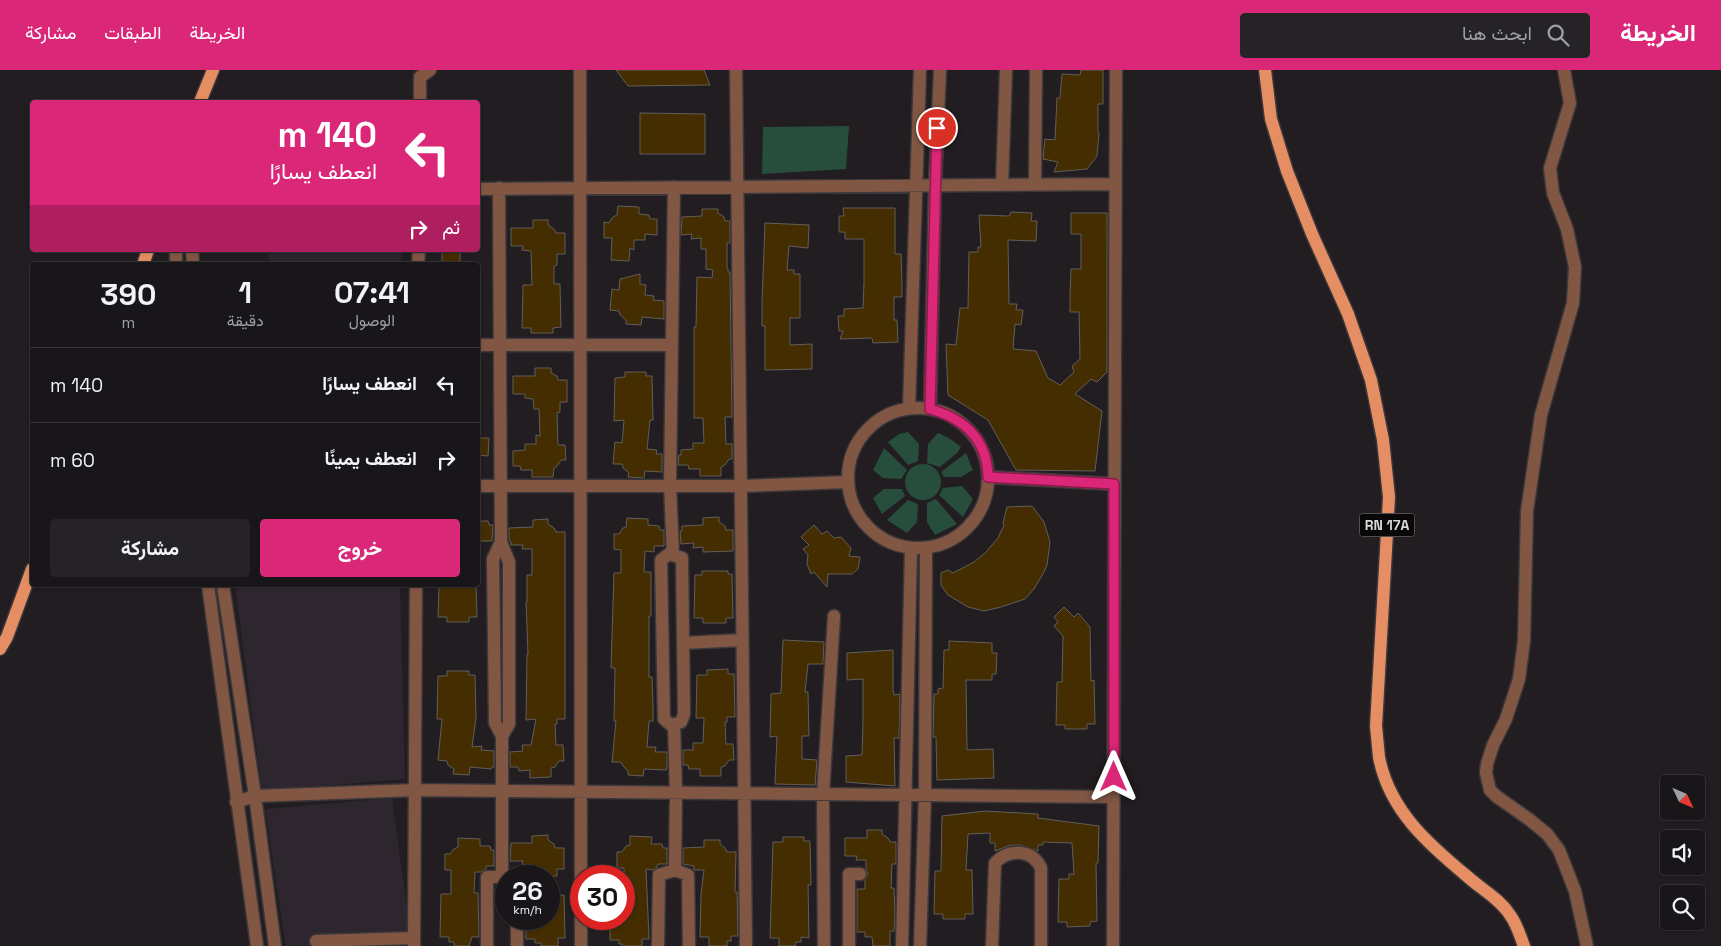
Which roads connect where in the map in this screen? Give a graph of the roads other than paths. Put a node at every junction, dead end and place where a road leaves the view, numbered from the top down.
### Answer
1 (213, 70) edge
2 (430, 70) edge
3 (580, 70) edge
4 (736, 70) edge
5 (920, 70) edge
6 (940, 70) edge
7 (1006, 70) edge
8 (1036, 70) edge
9 (1116, 70) edge
10 (1265, 70) edge
11 (1564, 70) edge
12 (201, 100) edge
13 (420, 100) edge
14 (1035, 184) junction
15 (1116, 184) junction
16 (916, 185) junction
17 (935, 185) junction
18 (1002, 185) junction
19 (674, 187) junction
20 (738, 187) junction
21 (499, 188) junction
22 (580, 188) junction
23 (480, 189) edge
24 (500, 344) junction
25 (480, 345) edge
26 (672, 345) junction
27 (580, 346) junction
28 (910, 408) junction
29 (930, 409) junction
30 (988, 477) junction
31 (848, 482) junction
32 (1114, 484) junction
33 (670, 485) junction
34 (480, 486) edge
35 (500, 486) junction
36 (580, 486) junction
37 (741, 486) junction
38 (911, 548) junction
39 (926, 550) junction
40 (673, 555) junction
41 (30, 575) edge
42 (208, 587) edge
43 (223, 587) edge
44 (416, 587) edge
45 (834, 616) dead end
46 (926, 630) junction
47 (910, 631) junction
48 (742, 640) junction
49 (683, 643) junction
50 (0, 649) edge
51 (674, 724) junction
52 (415, 790) junction
53 (501, 790) junction
54 (580, 791) junction
55 (676, 792) junction
56 (744, 793) junction
57 (823, 794) junction
58 (906, 795) junction
59 (925, 795) junction
60 (255, 796) junction
61 (1114, 797) junction
62 (236, 802) junction
63 (504, 865) edge
64 (675, 870) junction
65 (860, 874) dead end
66 (495, 877) edge
67 (517, 930) edge
68 (316, 941) dead end
69 (414, 942) edge
70 (256, 946) edge
71 (275, 946) edge
72 (487, 946) edge
73 (517, 946) edge
74 (581, 946) edge
75 (658, 946) edge
76 (689, 946) edge
77 (746, 946) edge
78 (824, 946) edge
79 (849, 946) edge
80 (902, 946) edge
81 (920, 946) edge
82 (992, 946) edge
83 (1041, 946) edge
84 (1113, 946) edge
85 (1524, 946) edge
86 (1587, 946) edge

1 - 12 main road
2 - 13 street
3 - 22 street
4 - 20 street
5 - 16 street
6 - 17 street
7 - 18 street
8 - 14 street
9 - 15 street
10 - 85 main road, RN 17A
11 - 86 street
14 - 15 street
14 - 18 street
15 - 32 street
16 - 17 street
16 - 20 street
16 - 28 street
17 - 18 street
17 - 29 street
19 - 20 street
19 - 22 street
19 - 26 street
20 - 37 street
21 - 22 street
21 - 23 street
21 - 24 street
22 - 27 street
24 - 25 street
24 - 27 street
24 - 35 street
26 - 27 street
26 - 33 street
27 - 36 street
28 - 29 street
28 - 31 street
29 - 30 street
30 - 32 street
30 - 39 street
31 - 37 street
31 - 38 street
32 - 61 street
33 - 36 street
33 - 37 street
33 - 40 street
34 - 35 street
35 - 36 street
35 - 53 street
36 - 54 street
37 - 48 street
38 - 39 street
38 - 47 street
39 - 46 street
40 - 49 street
40 - 51 street
41 - 50 main road
42 - 62 street
43 - 60 street
44 - 52 street
45 - 57 street
46 - 47 street
46 - 59 street
47 - 58 street
48 - 49 street
48 - 56 street
49 - 51 street
51 - 55 street
52 - 53 street
52 - 60 street
52 - 69 street
53 - 54 street
53 - 63 street
54 - 55 street
54 - 74 street
55 - 56 street
55 - 64 street
56 - 57 street
56 - 77 street
57 - 58 street
57 - 78 street
58 - 59 street
58 - 80 street
59 - 61 street
59 - 81 street
60 - 62 street
60 - 71 street
61 - 84 street
62 - 70 street
64 - 75 street
64 - 76 street
65 - 79 street
66 - 72 street
67 - 73 street
68 - 69 street
82 - 83 street

